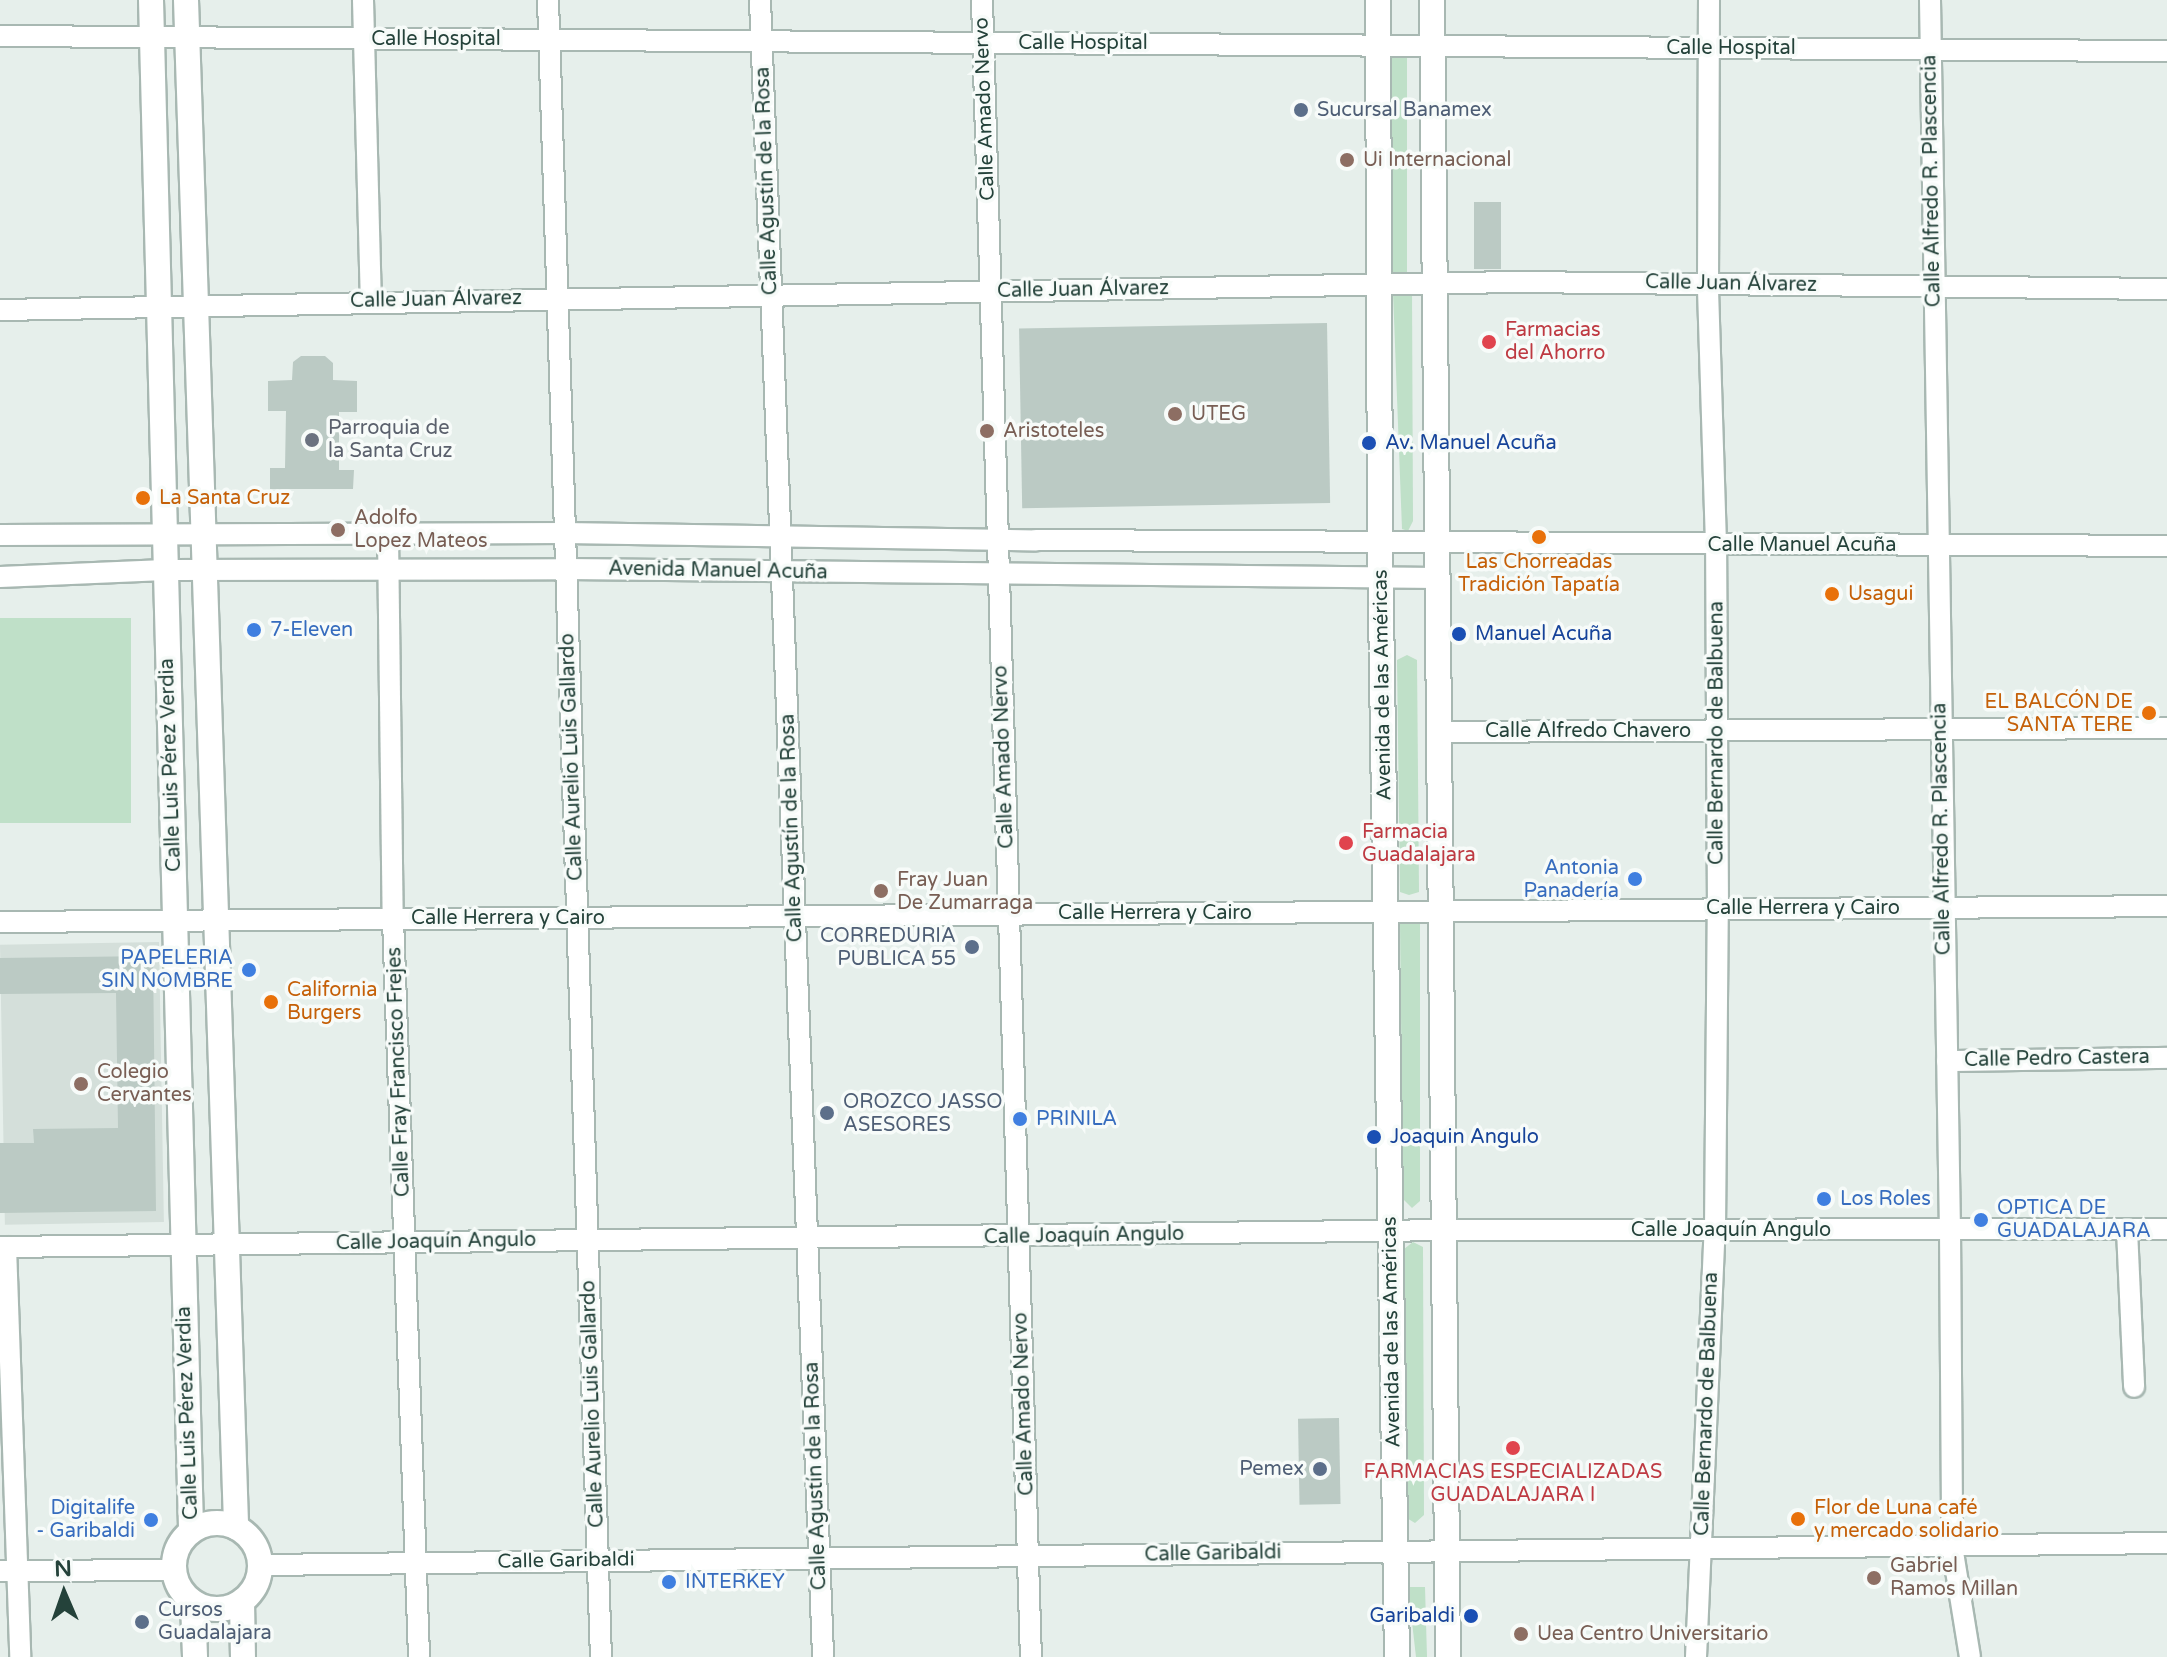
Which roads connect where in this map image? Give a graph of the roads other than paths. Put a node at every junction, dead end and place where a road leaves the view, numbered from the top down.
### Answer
1 (151, 0) edge
2 (186, 0) edge
3 (363, 0) edge
4 (548, 0) edge
5 (760, 0) edge
6 (982, 0) edge
7 (1378, 0) edge
8 (1432, 0) edge
9 (1709, 0) edge
10 (1930, 0) edge
11 (0, 36) edge
12 (152, 37) junction
13 (187, 37) junction
14 (364, 38) junction
15 (549, 40) junction
16 (762, 41) junction
17 (983, 42) junction
18 (1378, 45) junction
19 (1432, 45) junction
20 (1710, 48) junction
21 (1931, 49) junction
22 (2167, 51) edge
23 (1436, 283) junction
24 (1379, 284) junction
25 (1708, 284) junction
26 (1933, 286) junction
27 (2167, 289) edge
28 (990, 292) junction
29 (772, 296) junction
30 (557, 299) junction
31 (371, 300) junction
32 (159, 305) junction
33 (196, 306) junction
34 (0, 310) edge
35 (565, 533) junction
36 (388, 534) junction
37 (0, 535) edge
38 (165, 536) junction
39 (203, 536) junction
40 (782, 538) junction
41 (997, 539) junction
42 (1380, 541) junction
43 (1436, 542) junction
44 (1716, 544) junction
45 (1938, 546) junction
46 (2167, 546) edge
47 (567, 569) junction
48 (165, 570) junction
49 (204, 570) junction
50 (388, 571) junction
51 (782, 572) junction
52 (998, 575) junction
53 (0, 577) edge
54 (1382, 578) junction
55 (1437, 578) junction
56 (2167, 728) edge
57 (1939, 729) junction
58 (1715, 730) junction
59 (1440, 732) junction
60 (2167, 906) edge
61 (1944, 907) junction
62 (1718, 909) junction
63 (1388, 911) junction
64 (1441, 911) junction
65 (1009, 914) junction
66 (795, 916) junction
67 (577, 917) junction
68 (393, 919) junction
69 (216, 920) junction
70 (175, 921) junction
71 (0, 922) edge
72 (2167, 1058) edge
73 (1947, 1061) junction
74 (1950, 1229) junction
75 (2167, 1229) edge
76 (1444, 1230) junction
77 (1715, 1230) junction
78 (2127, 1230) junction
79 (1391, 1233) junction
80 (1018, 1236) junction
81 (807, 1239) junction
82 (587, 1241) junction
83 (404, 1243) junction
84 (227, 1244) junction
85 (184, 1245) junction
86 (3, 1247) edge
87 (2134, 1387) dead end
88 (236, 1527) junction
89 (191, 1531) junction
90 (2167, 1543) edge
91 (1952, 1546) junction
92 (1701, 1548) junction
93 (1395, 1552) junction
94 (1447, 1552) junction
95 (1028, 1556) junction
96 (820, 1559) junction
97 (598, 1561) junction
98 (415, 1563) junction
99 (260, 1565) junction
100 (173, 1570) junction
101 (9, 1571) edge
102 (242, 1601) junction
103 (193, 1602) junction
104 (1397, 1616) junction
105 (20, 1657) edge
106 (195, 1657) edge
107 (243, 1657) edge
108 (419, 1657) edge
109 (601, 1657) edge
110 (823, 1657) edge
111 (1031, 1657) edge
112 (1397, 1657) edge
113 (1413, 1657) edge
114 (1448, 1657) edge
115 (1696, 1657) edge
116 (1970, 1657) edge

1 - 12 street, Calle Luis Pérez Verdia
2 - 13 street, Calle Luis Pérez Verdia
3 - 14 street
4 - 15 street, Calle Aurelio Luis Gallardo
5 - 16 street, Calle Agustín de la Rosa
6 - 17 street, Calle Amado Nervo
7 - 18 street, Avenida de las Américas
8 - 19 street
9 - 20 street, Calle Bernardo de Balbuena
10 - 21 street, Calle Alfredo R. Plascencia
11 - 12 street, Calle Hospital
12 - 13 street, Calle Hospital
12 - 32 street, Calle Luis Pérez Verdia
13 - 14 street, Calle Hospital
13 - 33 street, Calle Luis Pérez Verdia
14 - 15 street, Calle Hospital
14 - 31 street
15 - 16 street, Calle Hospital
15 - 30 street, Calle Aurelio Luis Gallardo
16 - 17 street, Calle Hospital
16 - 29 street, Calle Agustín de la Rosa
17 - 18 street, Calle Hospital
17 - 28 street, Calle Amado Nervo
18 - 19 street, Calle Hospital
18 - 24 street, Avenida de las Américas
19 - 20 street, Calle Hospital
19 - 23 street
20 - 21 street, Calle Hospital
20 - 25 street, Calle Bernardo de Balbuena
21 - 22 street, Calle Hospital
21 - 26 street, Calle Alfredo R. Plascencia
23 - 24 street, Calle Juan Álvarez
23 - 25 street, Calle Juan Álvarez
23 - 43 street
24 - 28 street, Calle Juan Álvarez
24 - 42 street, Avenida de las Américas
25 - 26 street, Calle Juan Álvarez
25 - 44 street, Calle Bernardo de Balbuena
26 - 27 street, Calle Juan Álvarez
26 - 45 street, Calle Alfredo R. Plascencia
28 - 29 street, Calle Juan Álvarez
28 - 41 street, Calle Amado Nervo
29 - 30 street, Calle Juan Álvarez
29 - 40 street, Calle Agustín de la Rosa
30 - 31 street, Calle Juan Álvarez
30 - 35 street, Calle Aurelio Luis Gallardo
31 - 33 street, Calle Juan Álvarez
32 - 33 street, Calle Juan Álvarez
32 - 34 street, Calle Juan Álvarez
32 - 38 street, Calle Luis Pérez Verdia
33 - 39 street, Calle Luis Pérez Verdia
35 - 36 street, Avenida Manuel Acuña
35 - 40 street, Avenida Manuel Acuña
35 - 47 street, Calle Aurelio Luis Gallardo
36 - 39 street, Avenida Manuel Acuña
36 - 50 street, Calle Fray Francisco Frejes
37 - 38 street, Avenida Manuel Acuña
38 - 39 street, Avenida Manuel Acuña
38 - 48 street, Calle Luis Pérez Verdia
39 - 49 street, Calle Luis Pérez Verdia
40 - 41 street, Avenida Manuel Acuña
40 - 51 street, Calle Agustín de la Rosa
41 - 42 street, Avenida Manuel Acuña
41 - 52 street, Calle Amado Nervo
42 - 43 street, Avenida Manuel Acuña
42 - 54 street, Avenida de las Américas
43 - 44 street, Calle Manuel Acuña
43 - 55 street
44 - 45 street, Calle Manuel Acuña
44 - 58 street, Calle Bernardo de Balbuena
45 - 46 street, Calle Manuel Acuña
45 - 57 street, Calle Alfredo R. Plascencia
47 - 50 street, Avenida Manuel Acuña
47 - 51 street, Avenida Manuel Acuña
47 - 67 street, Calle Aurelio Luis Gallardo
48 - 49 street, Avenida Manuel Acuña
48 - 53 street, Avenida Manuel Acuña
48 - 70 street, Calle Luis Pérez Verdia
49 - 50 street, Avenida Manuel Acuña
49 - 69 street, Calle Luis Pérez Verdia
50 - 68 street, Calle Fray Francisco Frejes
51 - 52 street, Avenida Manuel Acuña
51 - 66 street, Calle Agustín de la Rosa
52 - 54 street, Avenida Manuel Acuña
52 - 65 street, Calle Amado Nervo
54 - 55 street, Avenida Manuel Acuña
54 - 63 street, Avenida de las Américas
55 - 59 street
56 - 57 street, Calle Alfredo Chavero
57 - 58 street, Calle Alfredo Chavero
57 - 61 street, Calle Alfredo R. Plascencia
58 - 59 street, Calle Alfredo Chavero
58 - 62 street, Calle Bernardo de Balbuena
59 - 64 street
60 - 61 street, Calle Herrera y Cairo
61 - 62 street, Calle Herrera y Cairo
61 - 73 street, Calle Alfredo R. Plascencia
62 - 64 street, Calle Herrera y Cairo
62 - 77 street, Calle Bernardo de Balbuena
63 - 64 street, Calle Herrera y Cairo
63 - 65 street, Calle Herrera y Cairo
63 - 79 street, Avenida de las Américas
64 - 76 street
65 - 66 street, Calle Herrera y Cairo
65 - 80 street, Calle Amado Nervo
66 - 67 street, Calle Herrera y Cairo
66 - 81 street, Calle Agustín de la Rosa
67 - 68 street, Calle Herrera y Cairo
67 - 82 street, Calle Aurelio Luis Gallardo
68 - 69 street, Calle Herrera y Cairo
68 - 83 street, Calle Fray Francisco Frejes
69 - 70 street, Calle Herrera y Cairo
69 - 84 street, Calle Luis Pérez Verdia
70 - 71 street, Calle Herrera y Cairo
70 - 85 street, Calle Luis Pérez Verdia
72 - 73 street, Calle Pedro Castera
73 - 74 street, Calle Alfredo R. Plascencia
74 - 77 street, Calle Joaquín Angulo
74 - 78 street, Calle Joaquín Angulo
74 - 91 street, Calle Alfredo R. Plascencia
75 - 78 street, Calle Joaquín Angulo
76 - 77 street, Calle Joaquín Angulo
76 - 79 street, Calle Joaquín Angulo
76 - 94 street
77 - 92 street, Calle Bernardo de Balbuena
78 - 87 street
79 - 80 street, Calle Joaquín Angulo
79 - 93 street, Avenida de las Américas
80 - 81 street, Calle Joaquín Angulo
80 - 95 street, Calle Amado Nervo
81 - 82 street, Calle Joaquín Angulo
81 - 96 street, Calle Agustín de la Rosa
82 - 83 street, Calle Joaquín Angulo
82 - 97 street, Calle Aurelio Luis Gallardo
83 - 84 street, Calle Joaquín Angulo
83 - 98 street, Calle Fray Francisco Frejes
84 - 85 street, Calle Joaquín Angulo
84 - 88 street, Calle Luis Pérez Verdia
85 - 86 street, Calle Joaquín Angulo
85 - 89 street, Calle Luis Pérez Verdia
86 - 101 street
88 - 89 street
88 - 99 street
89 - 100 street
90 - 91 street, Calle Garibaldi
91 - 92 street, Calle Garibaldi
91 - 116 street, Calle Alfredo R. Plascencia
92 - 94 street, Calle Garibaldi
92 - 115 street, Calle Bernardo de Balbuena
93 - 94 street, Calle Garibaldi
93 - 95 street, Calle Garibaldi
93 - 104 street, Avenida de las Américas
94 - 114 street
95 - 96 street, Calle Garibaldi
95 - 111 street, Calle Amado Nervo
96 - 97 street, Calle Garibaldi
96 - 110 street, Calle Agustín de la Rosa
97 - 98 street, Calle Garibaldi
97 - 109 street, Calle Aurelio Luis Gallardo
98 - 99 street, Calle Garibaldi
98 - 108 street, Calle Fray Francisco Frejes
99 - 102 street
100 - 101 street
100 - 103 street
101 - 105 street
102 - 103 street
102 - 107 street
103 - 106 street
104 - 112 street, Avenida de las Américas
104 - 113 street

